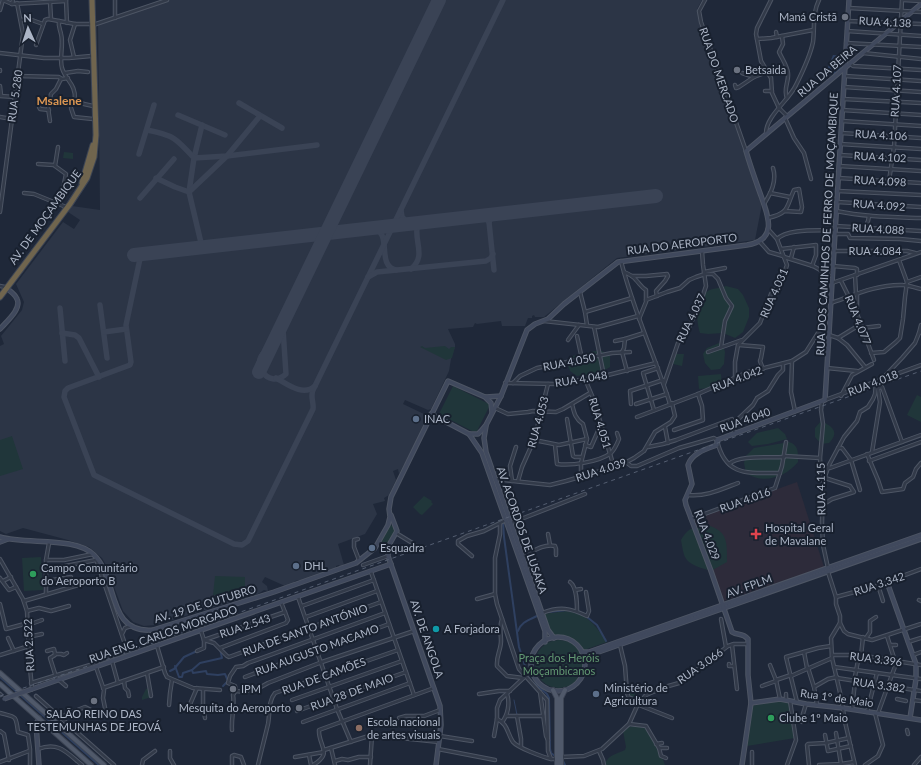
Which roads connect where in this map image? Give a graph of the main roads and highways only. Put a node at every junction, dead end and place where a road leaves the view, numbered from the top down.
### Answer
1 (89, 0) edge
2 (92, 0) edge
3 (849, 0) edge
4 (921, 3) edge
5 (92, 24) junction
6 (845, 68) junction
7 (91, 72) junction
8 (760, 242) joint
9 (4, 287) edge
10 (0, 293) edge
11 (0, 297) edge
12 (0, 329) edge
13 (501, 396) junction
14 (485, 397) junction
15 (823, 401) joint
16 (492, 413) junction
17 (431, 414) junction
18 (486, 424) junction
19 (469, 434) junction
20 (717, 440) joint
21 (389, 505) junction
22 (508, 522) junction
23 (389, 523) junction
24 (395, 525) junction
25 (921, 535) edge
26 (0, 537) edge
27 (9, 539) junction
28 (921, 539) edge
29 (0, 542) edge
30 (378, 543) junction
31 (389, 545) junction
32 (382, 548) junction
33 (371, 551) junction
34 (388, 556) junction
35 (392, 565) junction
36 (840, 565) junction
37 (828, 570) junction
38 (887, 582) road end
39 (722, 608) junction
40 (554, 638) junction
41 (545, 642) junction
42 (582, 652) junction
43 (585, 660) junction
44 (0, 673) edge
45 (0, 684) edge
46 (553, 690) junction
47 (566, 690) junction
48 (2, 700) edge
49 (751, 704) junction
50 (559, 714) junction
51 (39, 718) junction
52 (910, 718) junction
53 (921, 720) edge
54 (559, 758) junction
55 (39, 765) edge
56 (91, 765) edge
57 (104, 765) edge
58 (436, 765) edge
59 (557, 765) edge
60 (561, 765) edge
61 (742, 765) edge

1 - 5 highway
2 - 5 highway
3 - 6 main road, RUA DOS CAMINHOS DE FERRO DE MOÇAMBIQUE
4 - 6 main road, RUA DA BEIRA
5 - 7 highway
5 - 7 highway
6 - 8 main road, RUA DA BEIRA
6 - 15 main road, RUA DOS CAMINHOS DE FERRO DE MOÇAMBIQUE
7 - 9 highway, AV. DE MOÇAMBIQUE
7 - 9 highway, AV. DE MOÇAMBIQUE
8 - 13 main road, RUA DO AEROPORTO
9 - 10 highway, AV. DE MOÇAMBIQUE
9 - 11 highway, AV. DE MOÇAMBIQUE
9 - 12 main road
13 - 14 main road
13 - 16 main road, RUA DO AEROPORTO
14 - 16 main road
14 - 17 main road
15 - 20 main road, RUA 4.040
16 - 18 main road, RUA DO AEROPORTO
17 - 19 main road
17 - 21 main road
18 - 19 main road, RUA DO AEROPORTO
18 - 22 main road, AV. ACORDOS DE LUSAKA
19 - 22 main road, AV. ACORDOS DE LUSAKA
20 - 39 main road, RUA 4.029
21 - 23 main road
21 - 24 main road
22 - 40 main road, AV. ACORDOS DE LUSAKA
22 - 41 main road, AV. ACORDOS DE LUSAKA
23 - 24 main road
23 - 30 main road, AV. 19 DE OUTUBRO
24 - 31 main road
25 - 36 main road, AV. FPLM
26 - 27 main road
27 - 29 main road
27 - 33 main road, AV. 19 DE OUTUBRO
28 - 36 main road, AV. FPLM
30 - 32 main road
30 - 33 main road, AV. 19 DE OUTUBRO
31 - 32 main road
31 - 34 main road
32 - 33 main road
32 - 34 main road
34 - 35 main road, AV. DE ANGOLA
35 - 48 main road, RUA ENG. CARLOS MORGADO, bridge
35 - 58 main road, AV. DE ANGOLA
36 - 37 main road, AV. FPLM
37 - 39 main road, AV. FPLM
37 - 39 main road, AV. FPLM
38 - 52 main road
39 - 42 main road, AV. FPLM
39 - 43 main road
39 - 49 main road, RUA 4.029
40 - 41 main road
40 - 42 main road
41 - 46 main road
42 - 43 main road
43 - 47 main road
44 - 57 main road
45 - 51 main road
46 - 47 main road
46 - 50 main road
47 - 50 main road
49 - 52 main road, Rua 1º de Maio
49 - 61 main road
50 - 54 main road
51 - 55 main road
51 - 56 main road
52 - 53 main road, Rua 1º de Maio
54 - 59 main road
54 - 60 main road

